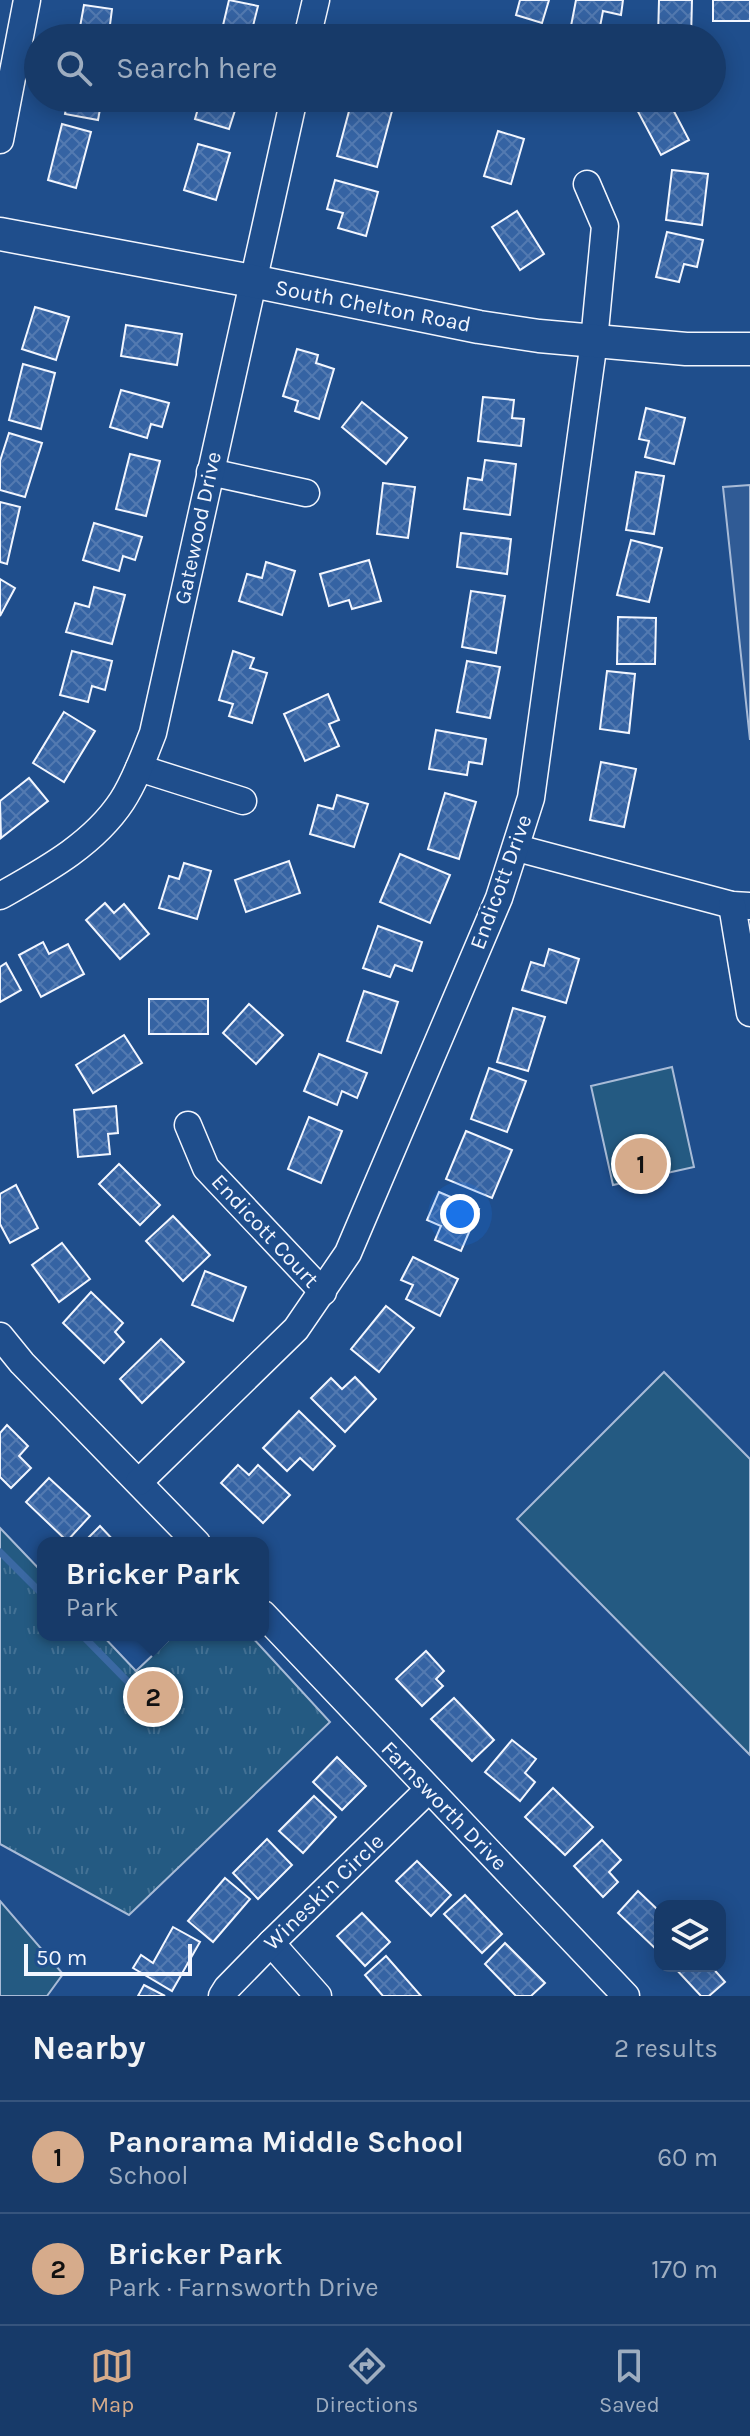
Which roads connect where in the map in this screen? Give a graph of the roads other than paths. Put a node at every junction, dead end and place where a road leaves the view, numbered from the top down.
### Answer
1 (27, 0) edge
2 (316, 0) edge
3 (310, 24) edge
4 (291, 112) edge
5 (0, 140) edge
6 (587, 184) dead end
7 (0, 234) edge
8 (252, 281) junction
9 (594, 341) junction
10 (750, 349) edge
11 (210, 472) junction
12 (306, 493) dead end
13 (139, 768) junction
14 (243, 801) dead end
15 (517, 848) junction
16 (0, 896) edge
17 (741, 906) edge
18 (750, 1013) edge
19 (188, 1125) dead end
20 (323, 1292) junction
21 (0, 1336) edge
22 (139, 1482) junction
23 (191, 1537) edge
24 (269, 1620) edge
25 (428, 1790) junction
26 (271, 1943) junction
27 (222, 1996) edge
28 (318, 1996) edge
29 (626, 1996) edge

1 - 5 street
2 - 3 street
4 - 8 street, Gatewood Drive
6 - 9 street, Endicott Drive
7 - 8 main road, South Chelton Road
8 - 9 main road, South Chelton Road
8 - 11 street, Gatewood Drive
9 - 10 main road, South Chelton Road
9 - 15 street, Endicott Drive
11 - 12 street
11 - 13 street, Gatewood Drive
13 - 14 street
13 - 16 street, Gatewood Drive
15 - 17 street
15 - 20 street, Endicott Drive
17 - 18 street
19 - 20 street, Endicott Court
20 - 22 street, Endicott Drive
21 - 22 street
22 - 23 street
24 - 25 street, Farnsworth Drive
25 - 26 street, Wineskin Circle
25 - 29 street, Farnsworth Drive
26 - 27 street, Wineskin Circle
26 - 28 street

